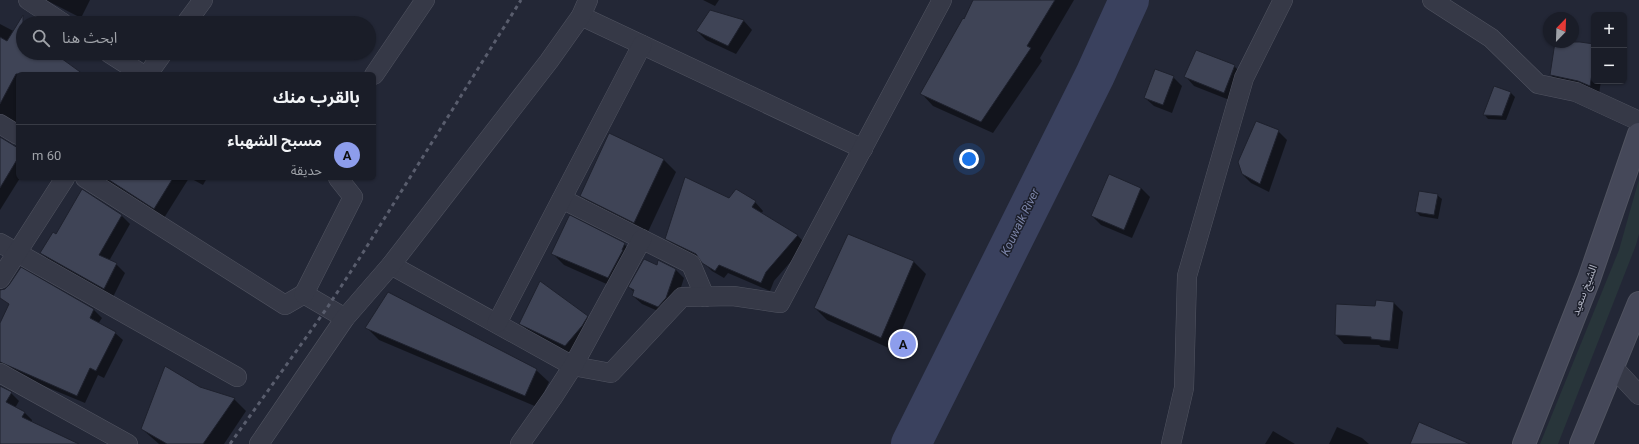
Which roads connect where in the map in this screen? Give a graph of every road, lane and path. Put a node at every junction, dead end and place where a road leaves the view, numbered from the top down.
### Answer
1 (28, 0) edge
2 (203, 0) edge
3 (426, 0) edge
4 (1283, 0) edge
5 (1432, 0) edge
6 (935, 2) edge
7 (585, 8) edge
8 (52, 16) edge
9 (191, 16) edge
10 (642, 45) junction
11 (120, 60) edge
12 (158, 60) edge
13 (139, 72) edge
14 (149, 72) edge
15 (376, 72) edge
16 (1639, 121) edge
17 (0, 124) edge
18 (16, 134) edge
19 (1639, 134) edge
20 (863, 149) junction
21 (64, 180) edge
22 (88, 180) edge
23 (340, 180) edge
24 (562, 199) junction
25 (642, 239) junction
26 (0, 243) edge
27 (16, 253) junction
28 (391, 265) junction
29 (0, 279) edge
30 (304, 294) junction
31 (705, 297) junction
32 (1639, 303) edge
33 (345, 318) junction
34 (497, 323) junction
35 (572, 366) junction
36 (1613, 367) junction
37 (0, 373) edge
38 (237, 377) dead end
39 (1639, 395) edge
40 (128, 444) edge
41 (259, 444) edge
42 (520, 444) edge
43 (1171, 444) edge
44 (1524, 444) edge
45 (1581, 444) edge

1 - 8 street
2 - 9 street
3 - 15 street
4 - 43 street
5 - 16 street
6 - 20 street
7 - 10 street
7 - 28 street
10 - 20 street
10 - 24 street
11 - 13 street
12 - 14 street
17 - 18 street
19 - 44 main road, الشيخ سعيد
20 - 31 street
21 - 27 street
22 - 30 street
23 - 30 street
24 - 25 street
24 - 34 street
25 - 31 street
25 - 35 street
26 - 27 street
27 - 29 street
27 - 38 street
28 - 33 street
28 - 34 street
30 - 33 street
31 - 35 street
32 - 36 main road
33 - 41 street
34 - 35 street
35 - 42 street
36 - 39 street
36 - 45 main road
37 - 40 street

